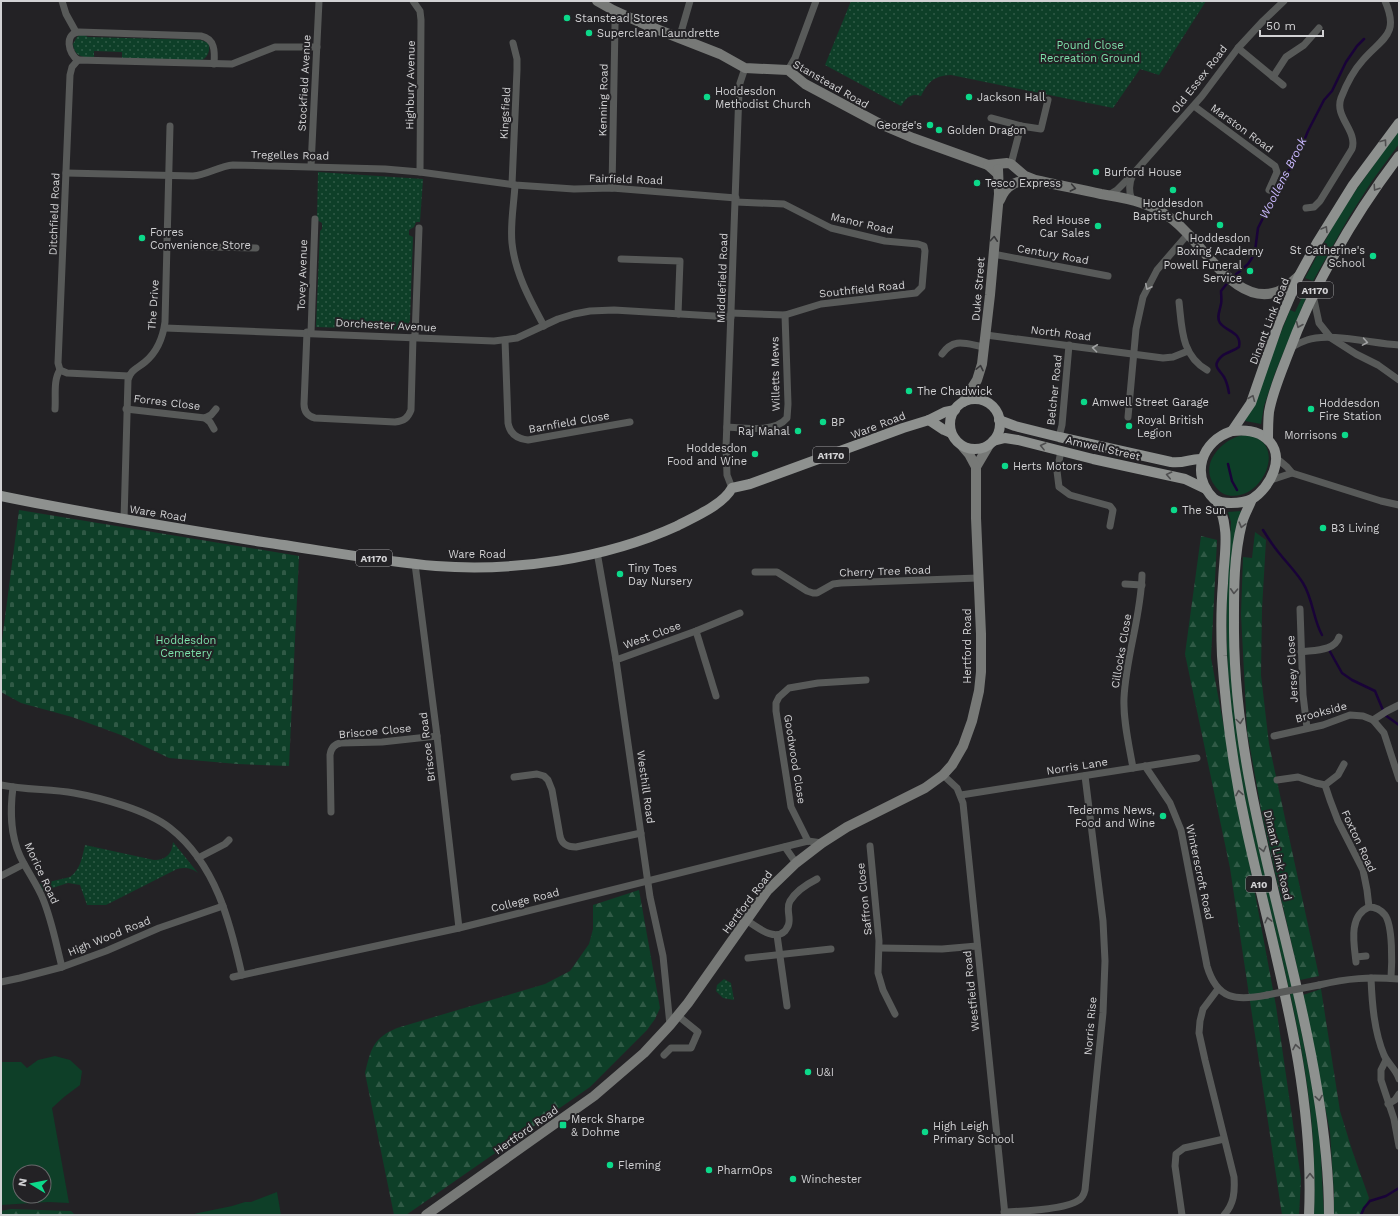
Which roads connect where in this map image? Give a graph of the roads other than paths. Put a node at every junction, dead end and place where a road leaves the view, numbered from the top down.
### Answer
1 (62, 1) edge
2 (319, 1) edge
3 (413, 1) edge
4 (597, 1) edge
5 (690, 1) edge
6 (816, 1) edge
7 (1284, 1) edge
8 (1385, 1) edge
9 (617, 12) junction
10 (1319, 28) dead end
11 (76, 32) junction
12 (679, 39) junction
13 (513, 43) dead end
14 (317, 47) junction
15 (1238, 48) junction
16 (78, 60) junction
17 (214, 64) junction
18 (745, 68) junction
19 (788, 70) junction
20 (1273, 77) junction
21 (1283, 85) dead end
22 (1048, 100) dead end
23 (1194, 106) junction
24 (991, 118) dead end
25 (1399, 123) edge
26 (170, 126) dead end
27 (1021, 126) junction
28 (1399, 156) edge
29 (311, 166) junction
30 (1003, 167) junction
31 (420, 172) junction
32 (66, 173) junction
33 (1133, 174) junction
34 (168, 176) junction
35 (1035, 180) junction
36 (514, 184) junction
37 (612, 188) junction
38 (1269, 190) dead end
39 (1109, 195) junction
40 (736, 200) junction
41 (1132, 200) junction
42 (998, 204) junction
43 (1306, 208) dead end
44 (315, 219) dead end
45 (419, 228) dead end
46 (1188, 234) junction
47 (918, 244) joint
48 (166, 246) junction
49 (256, 248) dead end
50 (993, 254) junction
51 (621, 259) dead end
52 (1108, 276) dead end
53 (1300, 276) junction
54 (1312, 295) junction
55 (1179, 302) dead end
56 (678, 314) junction
57 (731, 315) junction
58 (785, 315) junction
59 (544, 326) junction
60 (165, 328) junction
61 (309, 333) junction
62 (986, 335) junction
63 (414, 337) junction
64 (1331, 338) junction
65 (504, 340) junction
66 (1069, 345) junction
67 (1399, 345) edge
68 (984, 347) junction
69 (1290, 348) junction
70 (1188, 350) junction
71 (1134, 353) junction
72 (942, 354) dead end
73 (60, 370) junction
74 (1207, 370) dead end
75 (129, 376) junction
76 (1399, 380) edge
77 (963, 402) junction
78 (216, 408) dead end
79 (55, 409) dead end
80 (126, 409) junction
81 (955, 410) junction
82 (1128, 417) dead end
83 (205, 418) junction
84 (929, 420) junction
85 (999, 420) junction
86 (630, 422) dead end
87 (727, 427) junction
88 (214, 429) dead end
89 (1232, 431) junction
90 (951, 433) junction
91 (1059, 437) junction
92 (1268, 440) junction
93 (991, 443) junction
94 (963, 447) junction
95 (1061, 451) junction
96 (1275, 457) junction
97 (1202, 459) junction
98 (976, 468) junction
99 (1292, 473) junction
100 (1271, 480) junction
101 (732, 488) junction
102 (1206, 488) junction
103 (1, 496) edge
104 (1252, 499) junction
105 (1217, 501) junction
106 (1399, 506) edge
107 (124, 520) junction
108 (1110, 526) dead end
109 (597, 552) junction
110 (415, 564) junction
111 (755, 572) dead end
112 (1142, 575) dead end
113 (978, 578) junction
114 (1125, 584) dead end
115 (1142, 585) junction
116 (1300, 609) dead end
117 (740, 613) dead end
118 (696, 631) junction
119 (1339, 637) dead end
120 (1301, 652) junction
121 (616, 660) junction
122 (866, 680) dead end
123 (716, 696) dead end
124 (1399, 705) edge
125 (1376, 718) junction
126 (1307, 728) junction
127 (437, 736) junction
128 (1274, 736) dead end
129 (1197, 758) dead end
130 (1344, 764) dead end
131 (1145, 766) junction
132 (1133, 768) junction
133 (943, 775) junction
134 (1085, 776) junction
135 (514, 777) dead end
136 (1399, 779) edge
137 (1277, 780) dead end
138 (1326, 785) junction
139 (1, 786) edge
140 (13, 787) junction
141 (961, 795) junction
142 (331, 812) dead end
143 (641, 833) junction
144 (229, 840) dead end
145 (808, 841) junction
146 (822, 843) junction
147 (870, 846) dead end
148 (785, 847) junction
149 (198, 858) junction
150 (796, 863) junction
151 (24, 864) junction
152 (1, 876) edge
153 (817, 879) dead end
154 (648, 880) junction
155 (224, 906) junction
156 (1369, 907) junction
157 (746, 920) junction
158 (459, 928) junction
159 (777, 935) junction
160 (977, 946) junction
161 (880, 948) junction
162 (831, 949) dead end
163 (780, 954) junction
164 (1366, 956) dead end
165 (748, 958) dead end
166 (62, 967) junction
167 (242, 975) junction
168 (233, 977) dead end
169 (1371, 978) junction
170 (1395, 978) edge
171 (1, 982) edge
172 (1218, 989) junction
173 (786, 1006) dead end
174 (894, 1014) dead end
175 (677, 1015) junction
176 (670, 1025) junction
177 (664, 1055) dead end
178 (1386, 1060) junction
179 (1399, 1079) edge
180 (1399, 1094) edge
181 (1388, 1104) junction
182 (1224, 1139) junction
183 (1399, 1146) edge
184 (1004, 1214) edge
185 (426, 1215) edge
186 (1182, 1215) edge
187 (1224, 1215) edge
188 (1309, 1215) edge
189 (1329, 1215) edge

1 - 11 street
2 - 14 street, Stockfield Avenue
3 - 31 street, Highbury Avenue
4 - 9 street, Stanstead Road
5 - 12 street
6 - 19 street
7 - 15 street, Old Essex Road
8 - 43 street
9 - 12 street, Stanstead Road
9 - 37 street, Kenning Road
10 - 20 street
11 - 16 street
11 - 17 street
12 - 18 street, Stanstead Road
13 - 36 street, Kingsfield
14 - 17 street
14 - 29 street, Stockfield Avenue
15 - 20 street
15 - 23 street, Old Essex Road
16 - 17 street
16 - 32 street, Ditchfield Road
18 - 19 street, Stanstead Road
18 - 40 street, Middlefield Road
19 - 30 street, Stanstead Road
20 - 21 street
22 - 27 street
23 - 33 street, Old Essex Road
23 - 38 street, Marston Road
24 - 27 street
53 -> 25 main road, Dinant Link Road / A1170
26 - 34 street, The Drive
27 - 30 street
28 -> 54 main road, A1170
29 - 31 street, Tregelles Road
29 - 34 street, Tregelles Road
30 - 35 street
30 - 42 street, Duke Street
31 - 36 street, Tregelles Road
32 - 34 street, Tregelles Road
32 - 73 street, Ditchfield Road
33 - 39 street, Old Essex Road
33 - 41 street
34 - 48 street, The Drive
35 -> 39 street
35 - 42 street
36 - 37 street, Fairfield Road
36 - 59 street, Kingsfield
37 - 40 street, Fairfield Road
39 - 41 street
40 - 47 street, Manor Road
40 - 57 street, Middlefield Road
41 - 46 street
50 -> 42 street, Duke Street
44 - 61 street, Tovey Avenue
45 - 63 street
46 - 53 street
46 -> 71 street
47 - 58 street, Southfield Road
48 - 49 street
48 - 60 street, The Drive
50 - 52 street, Century Road
50 - 62 street, Duke Street
51 - 56 street
89 -> 53 main road, Dinant Link Road / A1170
54 - 64 street
54 -> 69 main road, A1170
55 - 70 street
56 - 57 street, Southfield Road
56 - 59 street, Dorchester Avenue
57 - 58 street, Southfield Road
57 - 87 street, Middlefield Road
58 - 87 street, Willetts Mews
59 - 65 street, Dorchester Avenue
60 - 61 street, Dorchester Avenue
60 - 75 street, The Drive
61 - 63 street, Dorchester Avenue
61 - 63 street, Tovey Avenue
62 - 66 street, North Road
62 - 68 street, Duke Street
63 - 65 street, Dorchester Avenue
64 -> 67 street
64 - 69 street
64 - 76 street
65 - 86 street, Barnfield Close
71 -> 66 street, North Road
66 - 91 street, Belcher Road
68 - 72 street
77 -> 68 street, Duke Street
69 - 92 main road, A1170
70 - 71 street, North Road
70 - 74 street
71 - 82 street
73 - 75 street
73 - 79 street, Ditchfield Road
75 - 80 street
77 - 81 main road
77 - 85 main road
78 - 83 street, Forres Close
80 - 83 street, Forres Close
80 - 107 street
81 - 84 main road, Ware Road / A1170
81 - 90 main road
83 - 88 street, Forres Close
84 - 90 main road
84 - 101 main road, Ware Road / A1170
85 - 91 main road, Amwell Street
85 - 93 main road
87 - 101 street, Middlefield Road
89 - 92 main road
89 - 97 main road
90 - 94 main road
91 - 97 main road, Amwell Street
92 - 96 main road
93 - 94 main road
95 -> 93 main road, Amwell Street
93 - 98 street, Hertford Road
94 - 98 street, Hertford Road
102 -> 95 main road, Amwell Street
95 - 108 street
96 - 99 street
96 - 100 main road
97 - 102 main road
98 - 113 street, Hertford Road
99 - 100 street
99 - 106 street
100 - 104 main road
101 - 109 main road, Ware Road / A1170
102 - 105 main road
103 - 107 main road, Ware Road / A1170
104 - 105 main road
104 -> 189 main road, Dinant Link Road / A10
188 -> 105 main road, A10
107 - 110 main road, Ware Road / A1170
109 - 110 main road, Ware Road / A1170
109 - 121 street, Westhill Road
110 - 127 street, Briscoe Road
111 - 113 street, Cherry Tree Road
112 - 115 street, Cillocks Close
113 - 133 street, Hertford Road
114 - 115 street
115 - 132 street, Cillocks Close
116 - 120 street, Jersey Close
117 - 118 street, West Close
118 - 121 street, West Close
118 - 123 street, West Close
119 - 120 street
120 - 126 street, Jersey Close
121 - 143 street, Westhill Road
122 - 145 street, Goodwood Close
124 - 125 street
125 - 126 street, Brookside
125 - 136 street
126 - 128 street, Brookside
127 - 142 street, Briscoe Close
127 - 158 street, Briscoe Road
129 - 131 street, Norris Lane
130 - 138 street
131 - 132 street, Norris Lane
131 - 172 street, Winterscroft Road
132 - 134 street, Norris Lane
133 - 141 street
133 - 146 street, Hertford Road
134 - 141 street, Norris Lane
134 - 184 street, Norris Rise
135 - 143 street
137 - 138 street
138 - 156 street, Foxton Road
139 - 140 street
140 - 149 street
140 - 151 street, Morice Road
141 - 160 street, Westfield Road
143 - 154 street, Westhill Road
144 - 149 street
145 - 146 street, College Road
145 - 148 street, College Road
146 - 150 street, Hertford Road
147 - 161 street, Saffron Close
148 - 150 street
148 - 154 street, College Road
149 - 155 street
150 - 157 street, Hertford Road
151 - 152 street
151 - 166 street, Morice Road
153 - 159 street
154 - 158 street, College Road
154 - 176 street, Westhill Road
155 - 166 street, High Wood Road
155 - 167 street
156 - 164 street
156 - 170 street
157 - 159 street
157 - 175 street, Hertford Road
158 - 167 street, College Road
159 - 163 street
160 - 161 street, Saffron Close
160 - 184 street, Westfield Road
161 - 174 street, Saffron Close
162 - 163 street
163 - 165 street
163 - 173 street
166 - 171 street, High Wood Road
167 - 168 street, College Road
169 - 170 street
169 - 172 street, bridge
169 - 178 street
172 - 182 street
175 - 176 street, Hertford Road
175 - 177 street
176 - 185 street, Hertford Road
178 - 179 street
178 - 181 street
180 - 181 street
181 - 183 street
182 - 186 street
182 - 187 street

